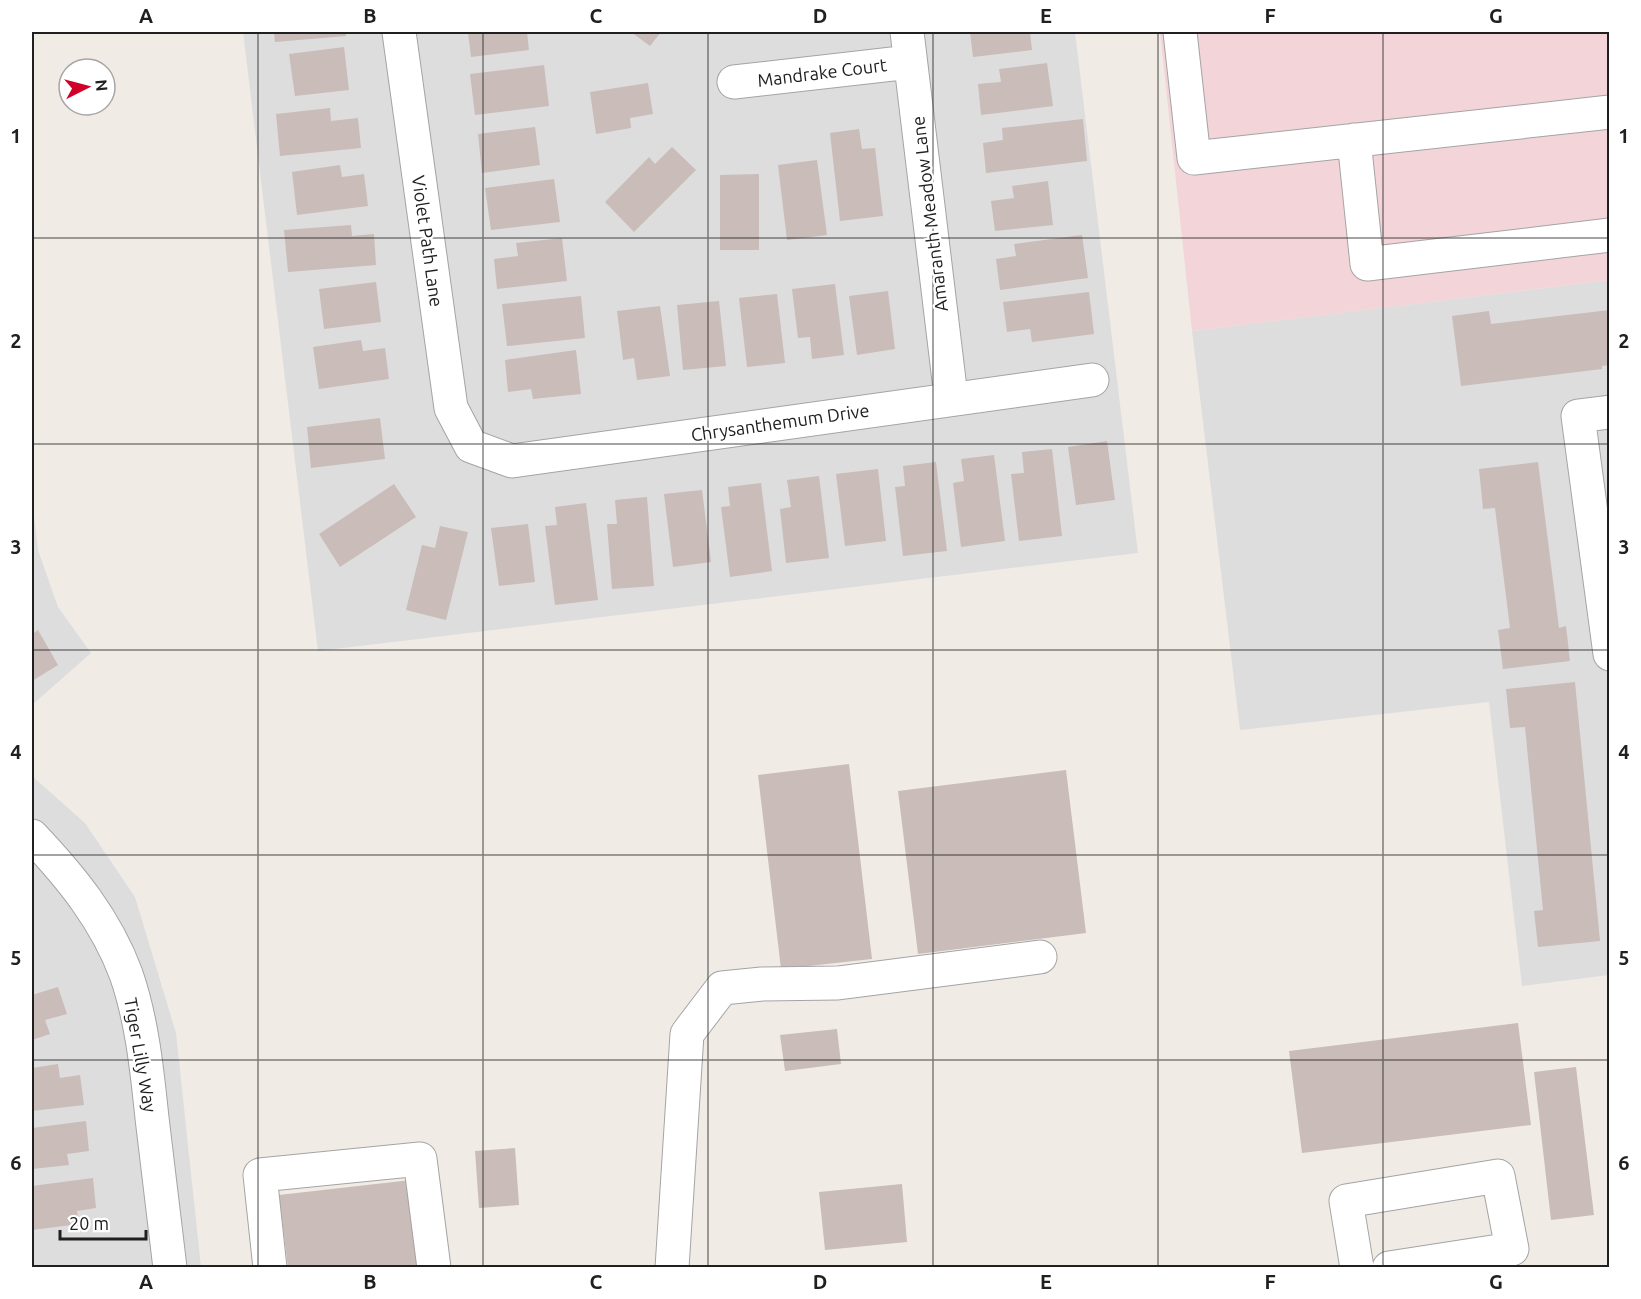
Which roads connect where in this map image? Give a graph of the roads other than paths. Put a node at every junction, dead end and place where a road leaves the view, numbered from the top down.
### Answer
1 (399, 32) edge
2 (1180, 32) edge
3 (909, 47) edge
4 (734, 82) dead end
5 (1610, 112) edge
6 (1354, 141) junction
7 (1610, 235) edge
8 (1092, 380) dead end
9 (951, 398) junction
10 (1610, 412) edge
11 (471, 446) joint
12 (1610, 654) edge
13 (32, 836) edge
14 (1040, 957) dead end
15 (1484, 1261) edge
16 (170, 1268) edge
17 (270, 1268) edge
18 (434, 1268) edge
19 (672, 1268) edge
20 (1357, 1268) edge
21 (1389, 1268) edge

1 - 11 street, Violet Path Lane
2 - 6 street
3 - 4 street, Mandrake Court
3 - 9 street, Amaranth Meadow Lane
5 - 6 street
6 - 7 street
8 - 9 street, Chrysanthemum Drive
9 - 11 street, Chrysanthemum Drive
10 - 12 street
13 - 16 street, Tiger Lilly Way
14 - 19 street
15 - 20 street
15 - 21 street
17 - 18 street

